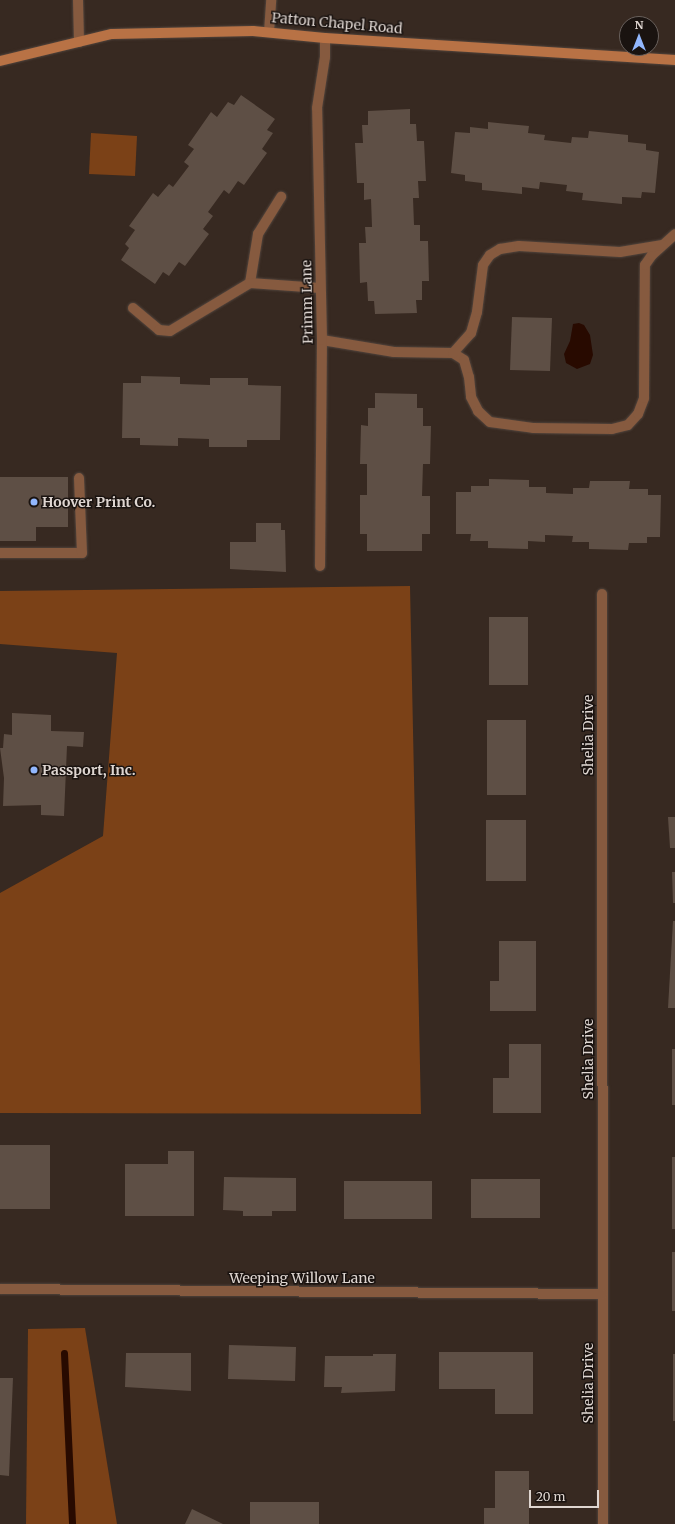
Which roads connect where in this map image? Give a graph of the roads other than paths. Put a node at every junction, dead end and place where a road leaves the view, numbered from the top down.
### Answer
1 (78, 0) edge
2 (271, 0) edge
3 (269, 32) junction
4 (325, 38) junction
5 (79, 42) junction
6 (675, 60) edge
7 (0, 61) edge
8 (281, 197) dead end
9 (675, 234) edge
10 (663, 245) junction
11 (250, 283) junction
12 (320, 288) junction
13 (133, 308) dead end
14 (322, 340) junction
15 (453, 354) junction
16 (79, 478) dead end
17 (0, 553) edge
18 (320, 566) dead end
19 (602, 594) dead end
20 (0, 1289) edge
21 (604, 1294) junction
22 (602, 1524) edge

1 - 5 street
2 - 3 street
3 - 4 main road, Patton Chapel Road
3 - 5 main road, Patton Chapel Road
4 - 6 main road, Patton Chapel Road
4 - 12 street, Primm Lane
5 - 7 main road, Patton Chapel Road
8 - 11 street
9 - 10 street
10 - 15 street
10 - 15 street
11 - 12 street
11 - 13 street
12 - 14 street, Primm Lane
14 - 15 street
14 - 18 street, Primm Lane
16 - 17 street
19 - 21 street, Shelia Drive
20 - 21 street, Weeping Willow Lane
21 - 22 street, Shelia Drive

